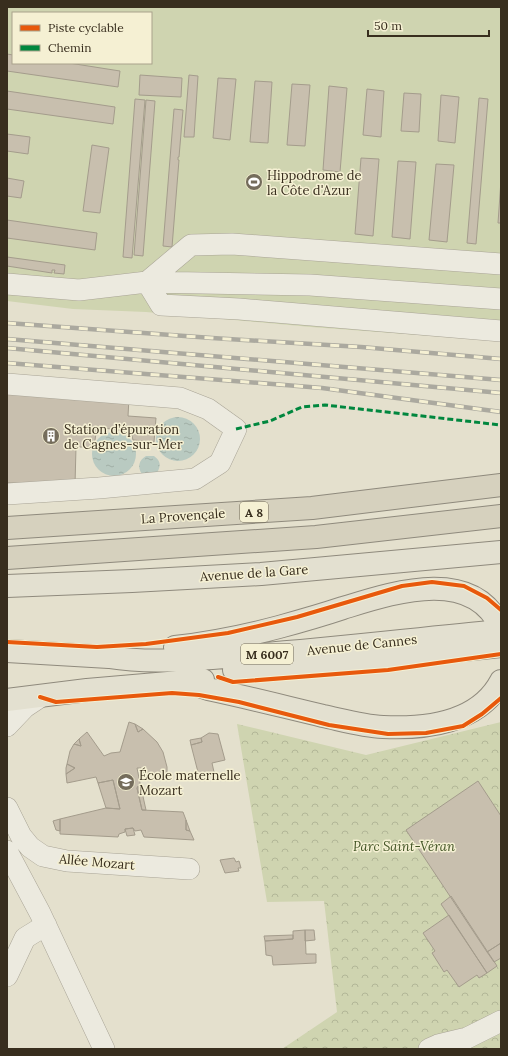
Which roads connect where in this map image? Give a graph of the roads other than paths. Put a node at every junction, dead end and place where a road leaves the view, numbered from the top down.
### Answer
1 (501, 264) edge
2 (147, 282) junction
3 (7, 284) edge
4 (501, 299) edge
5 (501, 331) edge
6 (7, 384) edge
7 (501, 485) edge
8 (7, 494) edge
9 (501, 516) edge
10 (7, 528) edge
11 (501, 552) edge
12 (7, 558) edge
13 (7, 586) edge
14 (498, 625) edge
15 (501, 646) edge
16 (7, 651) edge
17 (109, 657) junction
18 (7, 664) edge
19 (267, 670) junction
20 (501, 681) edge
21 (188, 682) junction
22 (40, 697) junction
23 (7, 700) edge
24 (7, 726) edge
25 (7, 808) edge
26 (7, 851) edge
27 (189, 869) dead end
28 (46, 925) junction
29 (7, 976) edge
30 (501, 1021) edge
31 (104, 1049) edge
32 (429, 1049) edge

1 - 2 street
2 - 3 street
2 - 4 street
2 - 5 street
6 - 8 street
7 - 10 highway, La Provençale / A 8
9 - 12 highway, A 8
11 - 13 main road, Avenue de la Gare
14 - 17 main road, Avenue de Cannes / M 6007
14 - 17 main road
15 - 19 main road, Avenue de Cannes / M 6007
16 - 17 main road, Avenue de Cannes / M 6007
18 - 19 main road, Avenue de Cannes / M 6007
19 - 21 main road
20 - 21 main road
21 - 22 main road
22 - 23 main road
22 - 24 street
25 - 27 street, Allée Mozart
26 - 28 street
28 - 29 street
28 - 31 street
30 - 32 street

